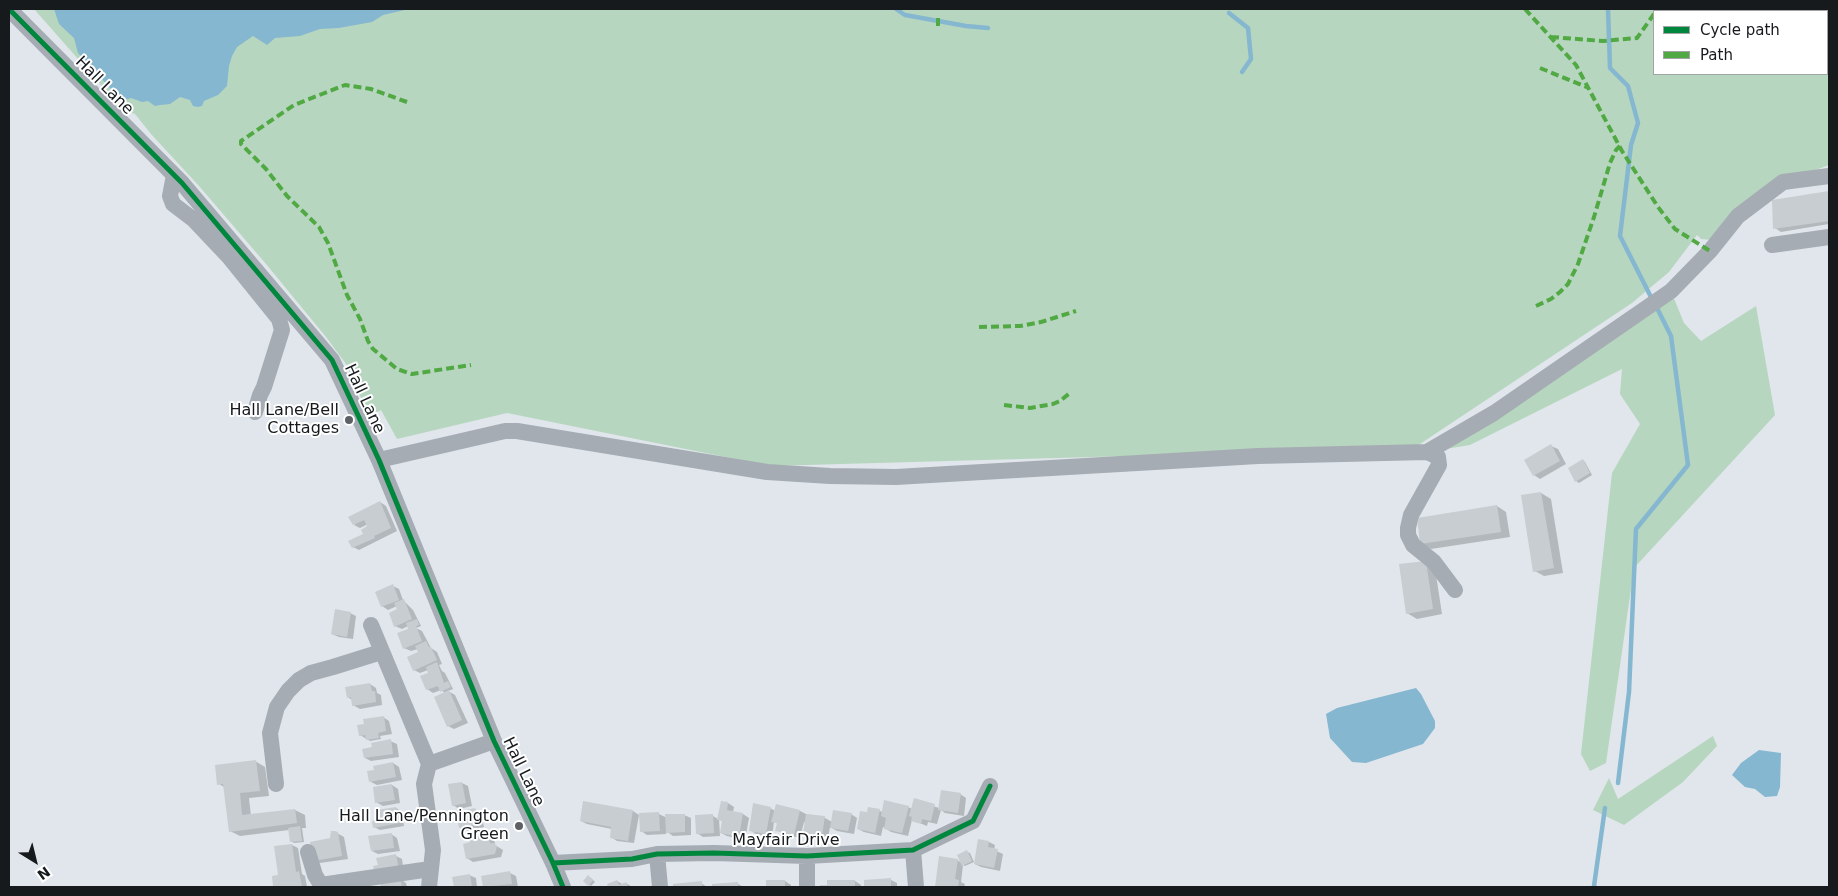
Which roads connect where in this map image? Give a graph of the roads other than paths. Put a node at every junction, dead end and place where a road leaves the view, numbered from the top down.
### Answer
1 (9, 9) edge
2 (174, 175) junction
3 (1829, 176) edge
4 (1829, 237) edge
5 (1772, 245) dead end
6 (255, 412) dead end
7 (1427, 452) junction
8 (379, 460) junction
9 (1455, 590) dead end
10 (371, 625) dead end
11 (381, 652) junction
12 (494, 742) junction
13 (429, 764) junction
14 (276, 784) dead end
15 (990, 786) dead end
16 (913, 850) junction
17 (308, 852) dead end
18 (656, 854) junction
19 (807, 856) junction
20 (553, 863) junction
21 (430, 869) junction
22 (321, 886) edge
23 (429, 887) edge
24 (563, 887) edge
25 (660, 887) edge
26 (806, 887) edge
27 (916, 887) edge

1 - 2 street, Hall Lane
2 - 6 street
2 - 8 street, Hall Lane
3 - 7 street
4 - 5 street
7 - 8 street
7 - 9 street
8 - 12 street, Hall Lane
10 - 11 street
11 - 13 street
11 - 14 street
12 - 13 street
12 - 20 street, Hall Lane
13 - 21 street
15 - 16 street, Mayfair Drive
16 - 19 street, Mayfair Drive
16 - 27 street
17 - 22 street
18 - 19 street, Mayfair Drive
18 - 20 street, Mayfair Drive
18 - 25 street
19 - 26 street
20 - 24 street, Hall Lane
21 - 22 street
21 - 23 street

